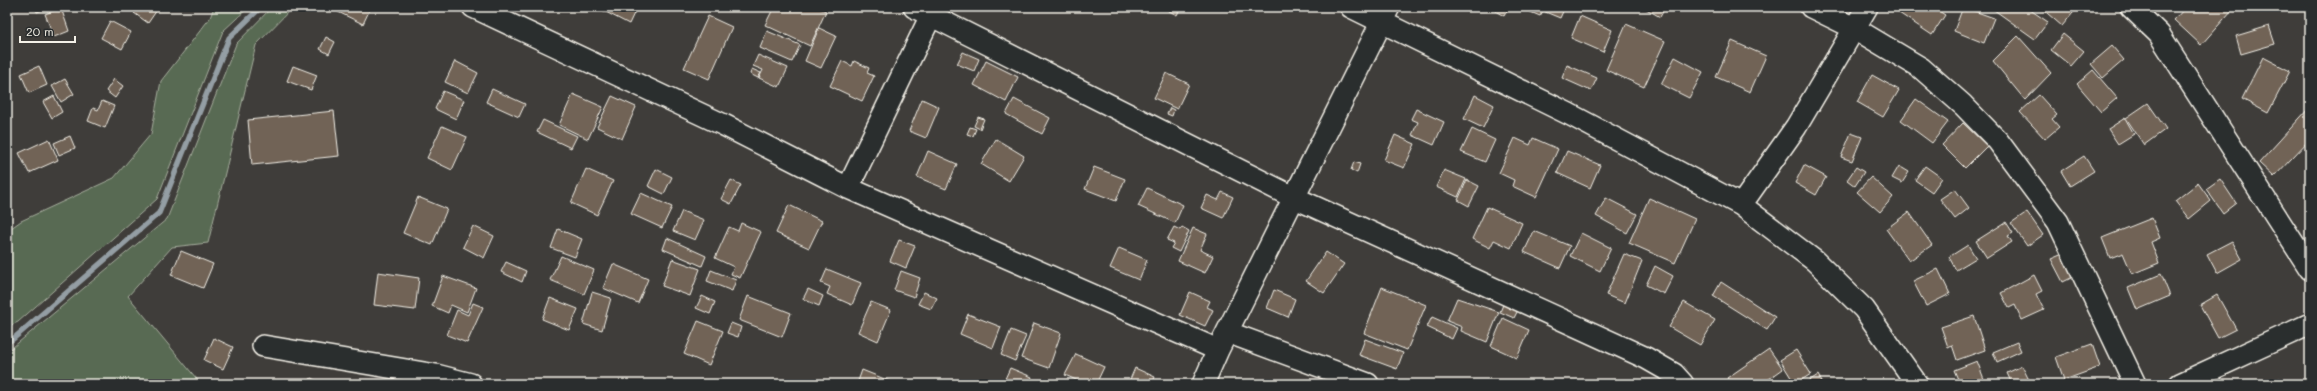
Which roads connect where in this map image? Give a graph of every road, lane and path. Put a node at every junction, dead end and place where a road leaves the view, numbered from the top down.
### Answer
1 (473, 7) edge
2 (1351, 7) edge
3 (1811, 7) edge
4 (1867, 7) edge
5 (2131, 7) edge
6 (926, 10) edge
7 (1385, 14) edge
8 (1854, 28) junction
9 (848, 188) junction
10 (1293, 197) junction
11 (1741, 205) junction
12 (2310, 269) edge
13 (2310, 324) edge
14 (1222, 341) junction
15 (263, 346) dead end
16 (471, 384) edge
17 (1203, 384) edge
18 (1368, 384) edge
19 (1683, 384) edge
20 (1917, 384) edge
21 (2135, 384) edge
22 (2180, 384) edge

1 - 9 street
2 - 7 street
3 - 8 street
4 - 8 street
5 - 12 street
6 - 9 street
6 - 10 street
7 - 10 street
7 - 11 street
8 - 11 street
8 - 21 street
9 - 14 street
10 - 14 street
10 - 19 street
11 - 20 street
13 - 22 street
14 - 17 street
14 - 18 street
15 - 16 street

